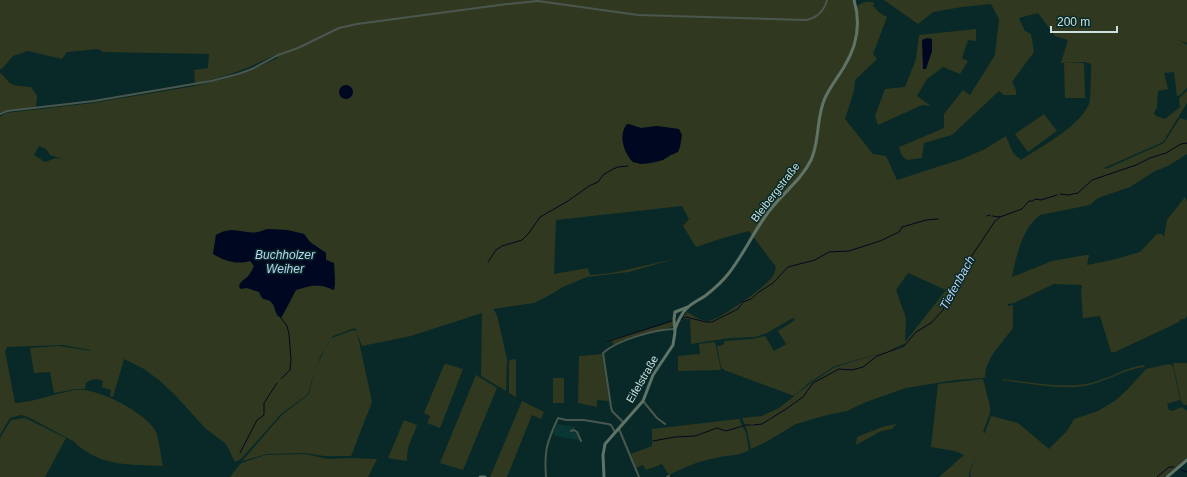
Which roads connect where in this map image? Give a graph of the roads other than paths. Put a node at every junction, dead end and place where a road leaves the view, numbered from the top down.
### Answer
1 (827, 0) edge
2 (854, 0) edge
3 (0, 114) edge
4 (688, 307) junction
5 (682, 309) junction
6 (683, 313) junction
7 (674, 319) junction
8 (679, 320) junction
9 (675, 329) junction
10 (643, 401) junction
11 (624, 423) junction
12 (665, 424) dead end
13 (619, 428) junction
14 (571, 431) dead end
15 (615, 432) junction
16 (581, 441) dead end
17 (1187, 460) edge
18 (480, 477) edge
19 (485, 477) edge
20 (546, 477) edge
21 (604, 477) edge
22 (639, 477) edge
23 (1167, 477) edge

1 - 3 street
2 - 4 street, Bleibergstraße
4 - 5 street, Bleibergstraße
4 - 6 street, Bleibergstraße
5 - 6 street
5 - 7 street
6 - 8 street, Bleibergstraße
7 - 8 street
7 - 9 street
8 - 9 street, Bleibergstraße
9 - 10 street, Eifelstraße
9 - 11 street
10 - 11 street, Eifelstraße
10 - 12 street
11 - 13 street, Eifelstraße
13 - 15 street, Eifelstraße
13 - 22 street
14 - 16 street
15 - 20 street
15 - 21 street, Eifelstraße
17 - 23 street
18 - 19 street

